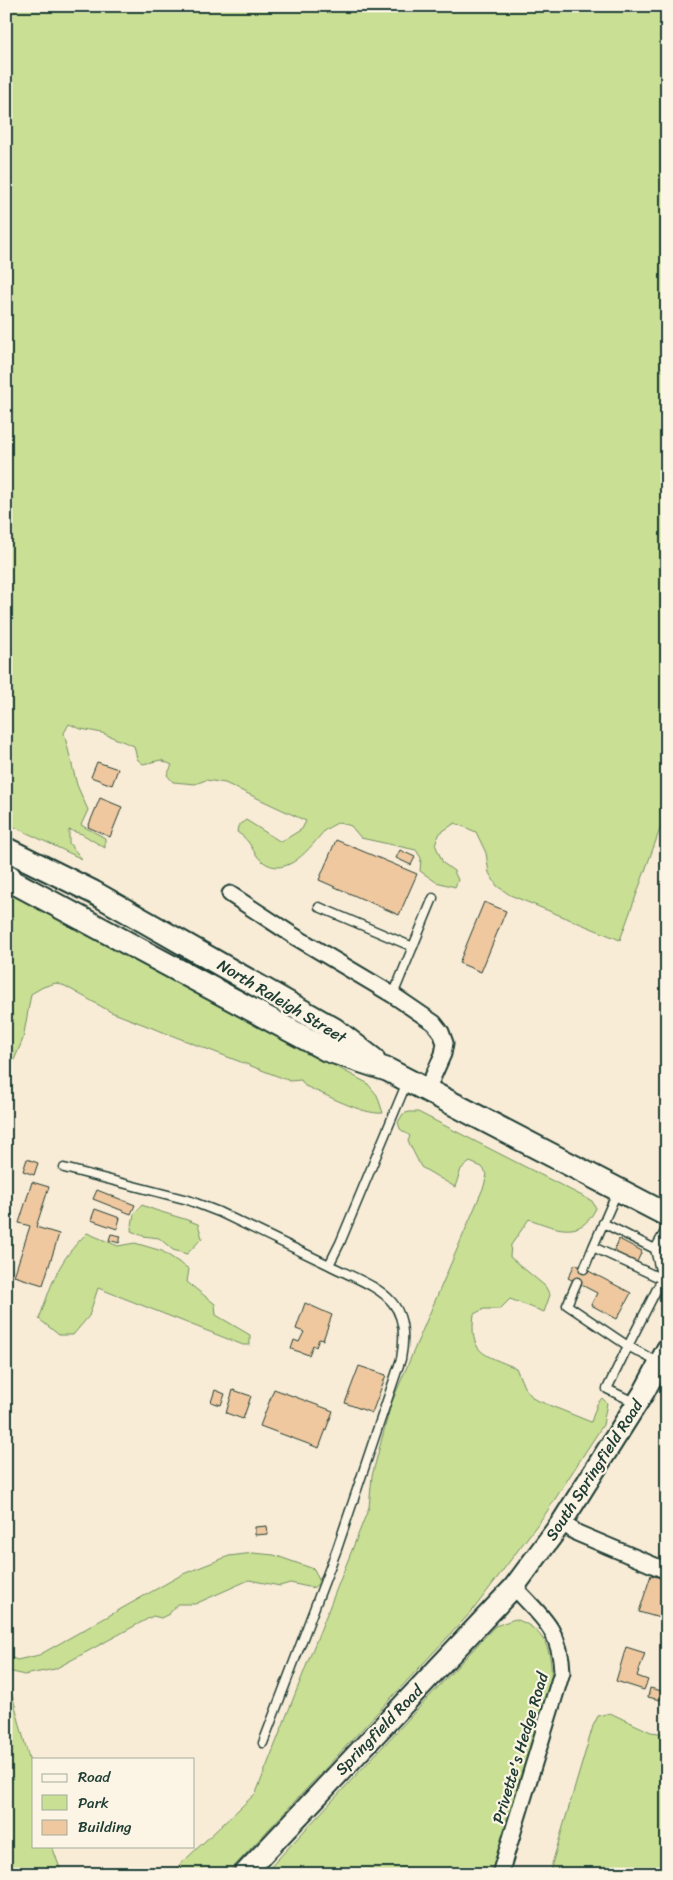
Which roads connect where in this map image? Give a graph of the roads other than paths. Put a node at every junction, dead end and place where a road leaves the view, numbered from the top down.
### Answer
1 (6, 849) edge
2 (7, 878) edge
3 (230, 894) dead end
4 (433, 898) dead end
5 (319, 907) dead end
6 (413, 947) junction
7 (393, 995) junction
8 (388, 1070) junction
9 (417, 1086) junction
10 (64, 1168) dead end
11 (618, 1190) junction
12 (667, 1215) edge
13 (603, 1223) junction
14 (667, 1228) edge
15 (593, 1246) junction
16 (655, 1250) junction
17 (329, 1265) junction
18 (584, 1269) dead end
19 (664, 1281) edge
20 (577, 1282) dead end
21 (628, 1346) junction
22 (663, 1356) edge
23 (637, 1403) junction
24 (562, 1522) junction
25 (667, 1570) edge
26 (514, 1587) junction
27 (263, 1743) dead end
28 (244, 1874) edge
29 (500, 1874) edge

1 - 8 main road, North Raleigh Street
2 - 8 main road, North Raleigh Street
3 - 7 street
4 - 6 lane
5 - 6 lane
6 - 7 lane
7 - 9 street
8 - 9 main road
9 - 11 main road
9 - 17 lane
10 - 17 lane
11 - 12 main road
11 - 13 lane
13 - 15 lane
13 - 16 lane
14 - 16 lane
15 - 18 lane
15 - 19 lane
16 - 19 lane
17 - 27 lane
19 - 21 lane
20 - 21 lane
21 - 22 lane
21 - 23 lane
22 - 23 main road, South Springfield Road
23 - 24 main road, South Springfield Road
24 - 25 street
24 - 26 main road, South Springfield Road
26 - 28 main road, Springfield Road
26 - 29 street, Privette's Hedge Road

